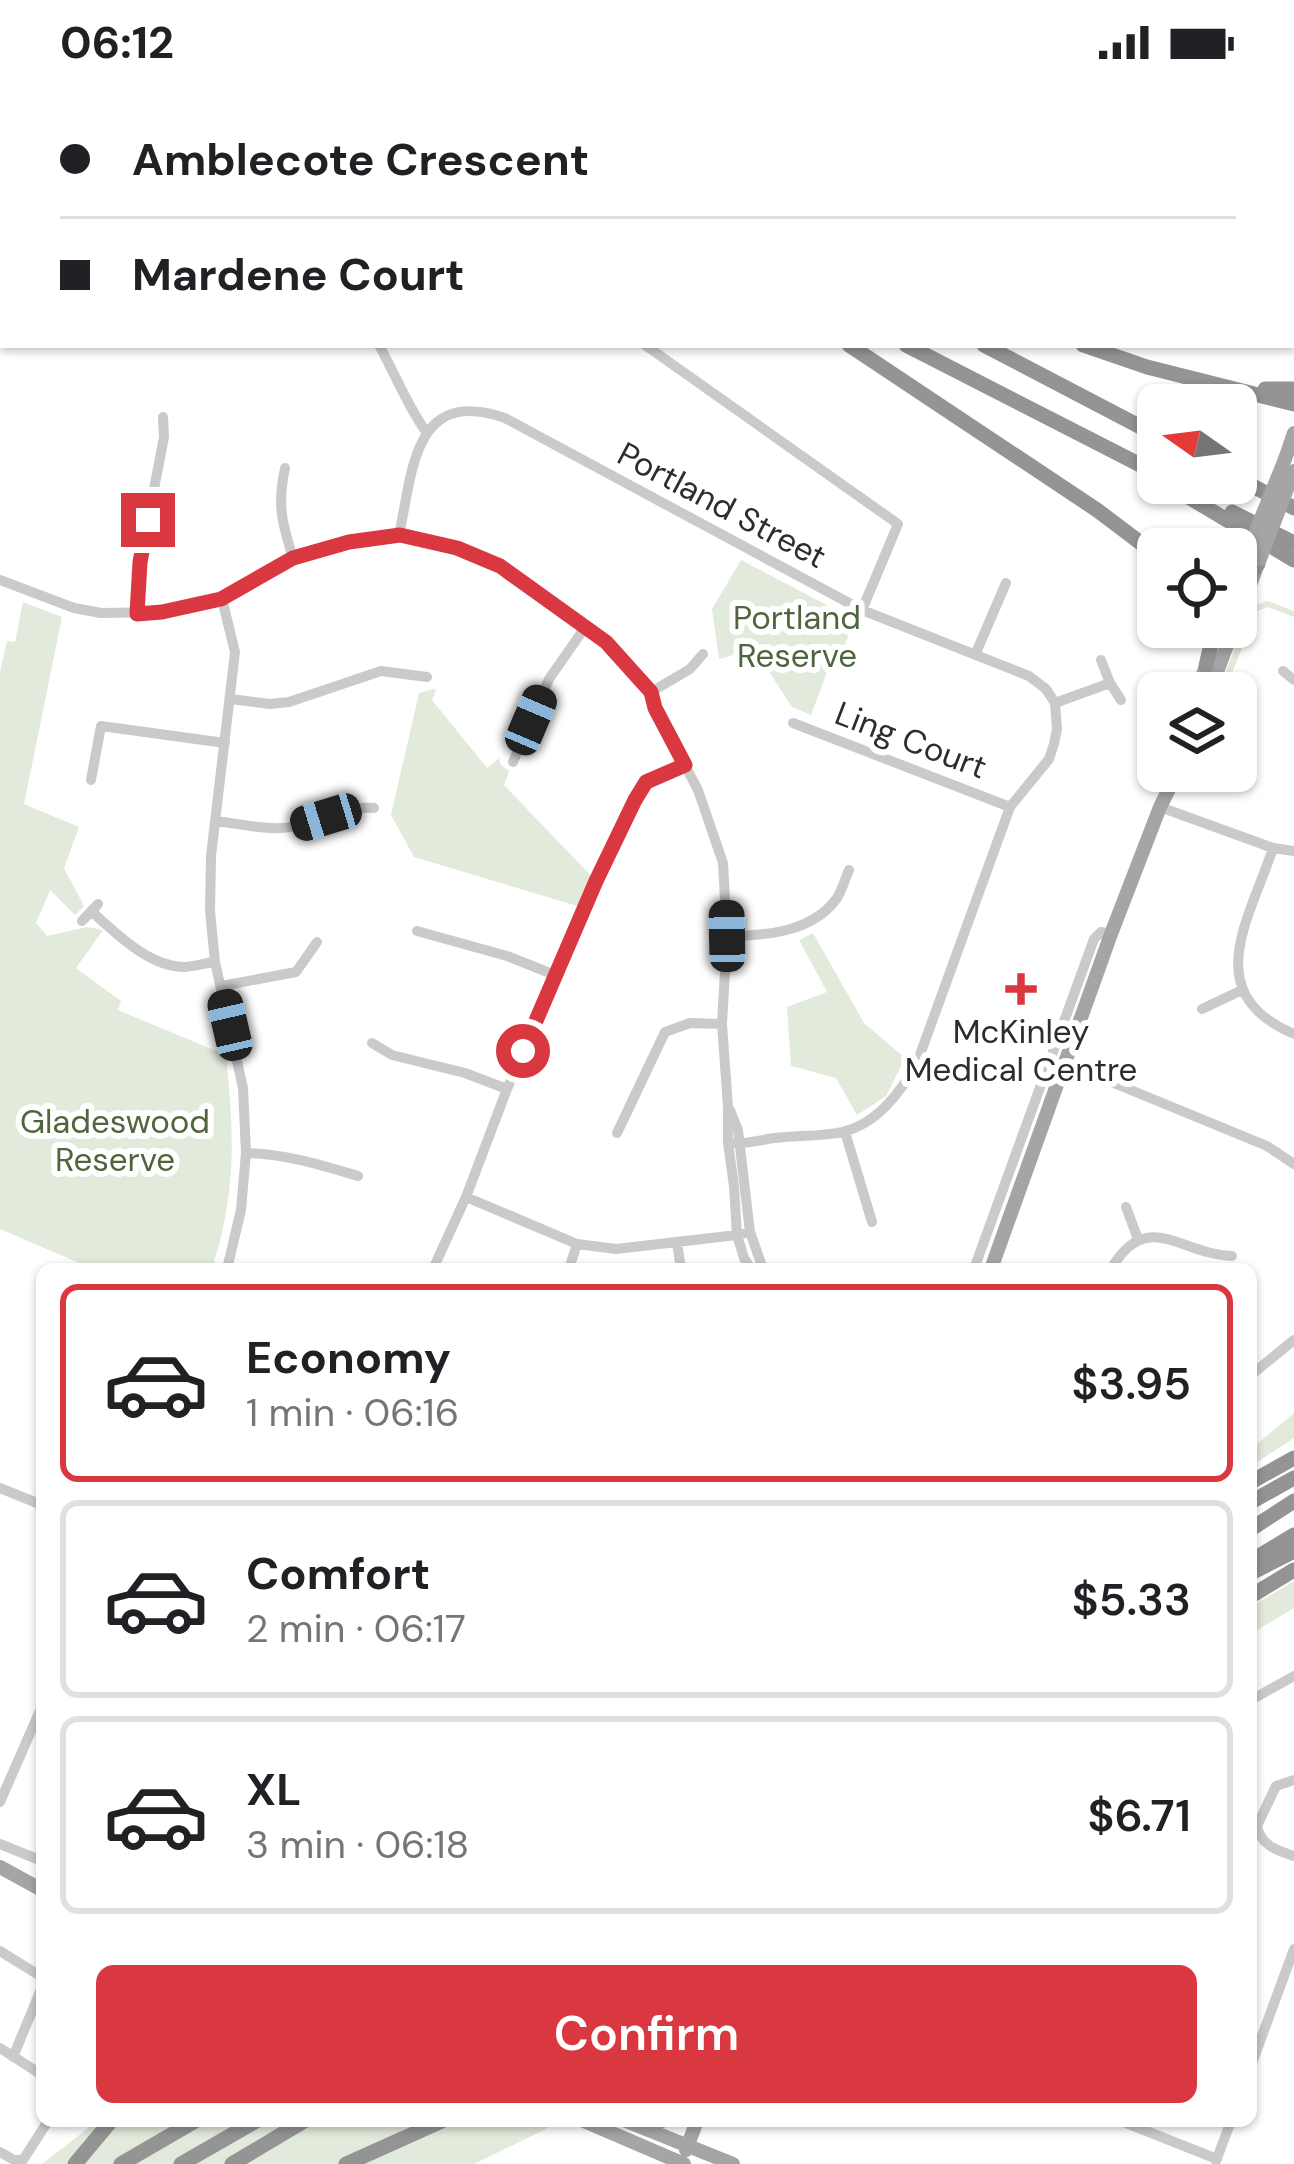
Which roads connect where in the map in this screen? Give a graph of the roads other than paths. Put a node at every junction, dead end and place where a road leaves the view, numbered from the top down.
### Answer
1 (381, 348) edge
2 (649, 348) edge
3 (854, 348) edge
4 (912, 348) edge
5 (989, 348) edge
6 (1092, 348) edge
7 (1219, 384) edge
8 (1257, 388) edge
9 (1294, 389) edge
10 (1257, 394) edge
11 (1294, 404) edge
12 (163, 417) dead end
13 (1137, 425) edge
14 (426, 432) junction
15 (1294, 434) edge
16 (1289, 465) edge
17 (1137, 466) edge
18 (284, 468) dead end
19 (1257, 479) edge
20 (1257, 486) edge
21 (1294, 490) edge
22 (1201, 504) edge
23 (1217, 504) edge
24 (1294, 508) edge
25 (400, 535) junction
26 (1137, 541) edge
27 (1294, 543) edge
28 (1257, 553) edge
29 (293, 558) junction
30 (1294, 560) edge
31 (0, 580) edge
32 (1006, 583) dead end
33 (221, 599) junction
34 (862, 610) junction
35 (137, 614) junction
36 (586, 626) junction
37 (1212, 648) edge
38 (703, 654) dead end
39 (976, 655) junction
40 (1101, 660) dead end
41 (1206, 666) joint
42 (1283, 671) dead end
43 (1204, 672) edge
44 (427, 677) dead end
45 (1294, 680) edge
46 (1110, 683) junction
47 (651, 692) junction
48 (230, 699) junction
49 (1121, 700) dead end
50 (1055, 703) junction
51 (793, 723) dead end
52 (225, 743) junction
53 (513, 762) dead end
54 (685, 765) junction
55 (92, 780) dead end
56 (1166, 792) edge
57 (1010, 807) junction
58 (1160, 807) junction
59 (374, 808) dead end
60 (216, 821) junction
61 (1273, 848) junction
62 (1294, 851) edge
63 (848, 870) dead end
64 (82, 922) dead end
65 (417, 931) dead end
66 (1111, 934) junction
67 (727, 936) junction
68 (316, 942) dead end
69 (215, 962) junction
70 (555, 975) junction
71 (221, 986) junction
72 (1242, 990) junction
73 (1074, 992) junction
74 (1086, 1007) junction
75 (1202, 1009) dead end
76 (722, 1024) junction
77 (1294, 1034) edge
78 (372, 1043) dead end
79 (1065, 1064) junction
80 (507, 1089) junction
81 (845, 1132) junction
82 (617, 1133) dead end
83 (734, 1144) junction
84 (246, 1153) junction
85 (1294, 1164) edge
86 (358, 1176) dead end
87 (466, 1197) junction
88 (1126, 1207) dead end
89 (872, 1222) dead end
90 (743, 1233) junction
91 (994, 1235) junction
92 (1138, 1239) junction
93 (677, 1243) junction
94 (577, 1244) junction
95 (1232, 1256) dead end
96 (230, 1263) edge
97 (436, 1263) edge
98 (571, 1263) edge
99 (680, 1263) edge
100 (747, 1263) edge
101 (760, 1263) edge
102 (978, 1263) edge
103 (992, 1263) edge
104 (1115, 1263) edge
105 (1294, 1340) edge
106 (1257, 1370) edge
107 (1294, 1458) edge
108 (1294, 1478) edge
109 (1257, 1479) edge
110 (0, 1488) edge
111 (1257, 1499) edge
112 (1294, 1502) edge
113 (36, 1503) edge
114 (1257, 1525) edge
115 (1294, 1535) edge
116 (1294, 1551) edge
117 (1257, 1557) edge
118 (1257, 1570) edge
119 (1294, 1570) edge
120 (1257, 1592) edge
121 (1294, 1676) edge
122 (1257, 1697) edge
123 (36, 1731) edge
124 (1294, 1780) edge
125 (0, 1802) edge
126 (0, 1844) edge
127 (1294, 1856) edge
128 (36, 1859) edge
129 (3, 1868) edge
130 (36, 1883) edge
131 (1294, 1949) edge
132 (0, 1951) edge
133 (36, 1973) edge
134 (1289, 1976) edge
135 (36, 2001) edge
136 (0, 2048) edge
137 (1257, 2052) edge
138 (13, 2057) junction
139 (36, 2071) edge
140 (45, 2127) edge
141 (106, 2127) edge
142 (185, 2127) edge
143 (246, 2127) edge
144 (294, 2127) edge
145 (403, 2127) edge
146 (428, 2127) edge
147 (597, 2127) edge
148 (641, 2127) edge
149 (676, 2127) edge
150 (695, 2127) edge
151 (1135, 2127) edge
152 (1229, 2127) edge
153 (671, 2139) junction
154 (633, 2143) junction
155 (688, 2145) junction
156 (0, 2152) edge
157 (663, 2160) edge
158 (1216, 2162) edge
159 (75, 2164) edge
160 (121, 2164) edge
161 (181, 2164) edge
162 (232, 2164) edge
163 (343, 2164) edge
164 (646, 2164) edge
165 (682, 2164) edge
166 (733, 2164) edge

1 - 14 street
2 - 34 street
3 - 26 highway
4 - 17 highway
5 - 13 highway
6 - 7 highway
8 - 9 highway
10 - 11 highway
12 - 35 street
14 - 25 street
14 - 34 street, Portland Street
15 - 16 main road
16 - 28 main road, bridge
18 - 29 street
19 - 21 highway
20 - 24 highway
22 - 30 highway
23 - 27 highway
25 - 29 street
25 - 36 street
29 - 33 street
31 - 35 street
32 - 39 street
33 - 35 street
33 - 48 street
34 - 39 street, Portland Street
36 - 47 street
36 - 53 street
37 - 41 highway
38 - 47 street
39 - 50 street, Portland Street
40 - 46 street
41 - 43 main road
42 - 45 street
44 - 48 street
46 - 49 street
46 - 50 street
47 - 54 street
48 - 52 street
50 - 57 street
51 - 57 street, Ling Court
52 - 55 street
52 - 60 street
54 - 67 street
54 - 70 street
56 - 58 main road
57 - 81 street
58 - 61 street
58 - 66 main road
59 - 60 street
60 - 69 street
61 - 62 street
61 - 72 street
63 - 67 street
64 - 69 street
65 - 70 street
66 - 73 street
66 - 74 main road
67 - 76 street
68 - 71 street
69 - 71 street
70 - 80 street
71 - 84 street
72 - 75 street
72 - 77 street
73 - 74 street
73 - 91 street
74 - 79 main road
76 - 82 street
76 - 83 street
78 - 80 street
79 - 85 street
79 - 91 main road
80 - 87 street
81 - 83 street
81 - 89 street
83 - 90 street
84 - 86 street
84 - 96 street
87 - 94 street
87 - 97 street
88 - 92 street
90 - 93 street
90 - 100 street
90 - 101 street
91 - 102 street
91 - 103 main road
92 - 95 street
92 - 104 street
93 - 94 street
93 - 99 street
94 - 98 street
105 - 106 street
107 - 109 highway
108 - 111 highway
110 - 113 street
112 - 114 highway
115 - 117 highway
116 - 118 highway
119 - 120 highway
121 - 122 street
123 - 125 street
124 - 127 street
126 - 128 street
129 - 130 main road
131 - 134 street
132 - 133 street
134 - 137 street
135 - 138 street
136 - 138 street
138 - 139 street
140 - 156 street
141 - 159 highway
142 - 160 highway
143 - 161 highway
144 - 162 highway
145 - 163 highway
146 - 163 highway
147 - 154 main road
148 - 153 main road
149 - 153 main road
150 - 155 main road
151 - 158 street
152 - 158 street
153 - 155 main road
153 - 157 main road
154 - 157 main road
154 - 164 main road
155 - 165 main road
155 - 166 main road
157 - 165 main road

